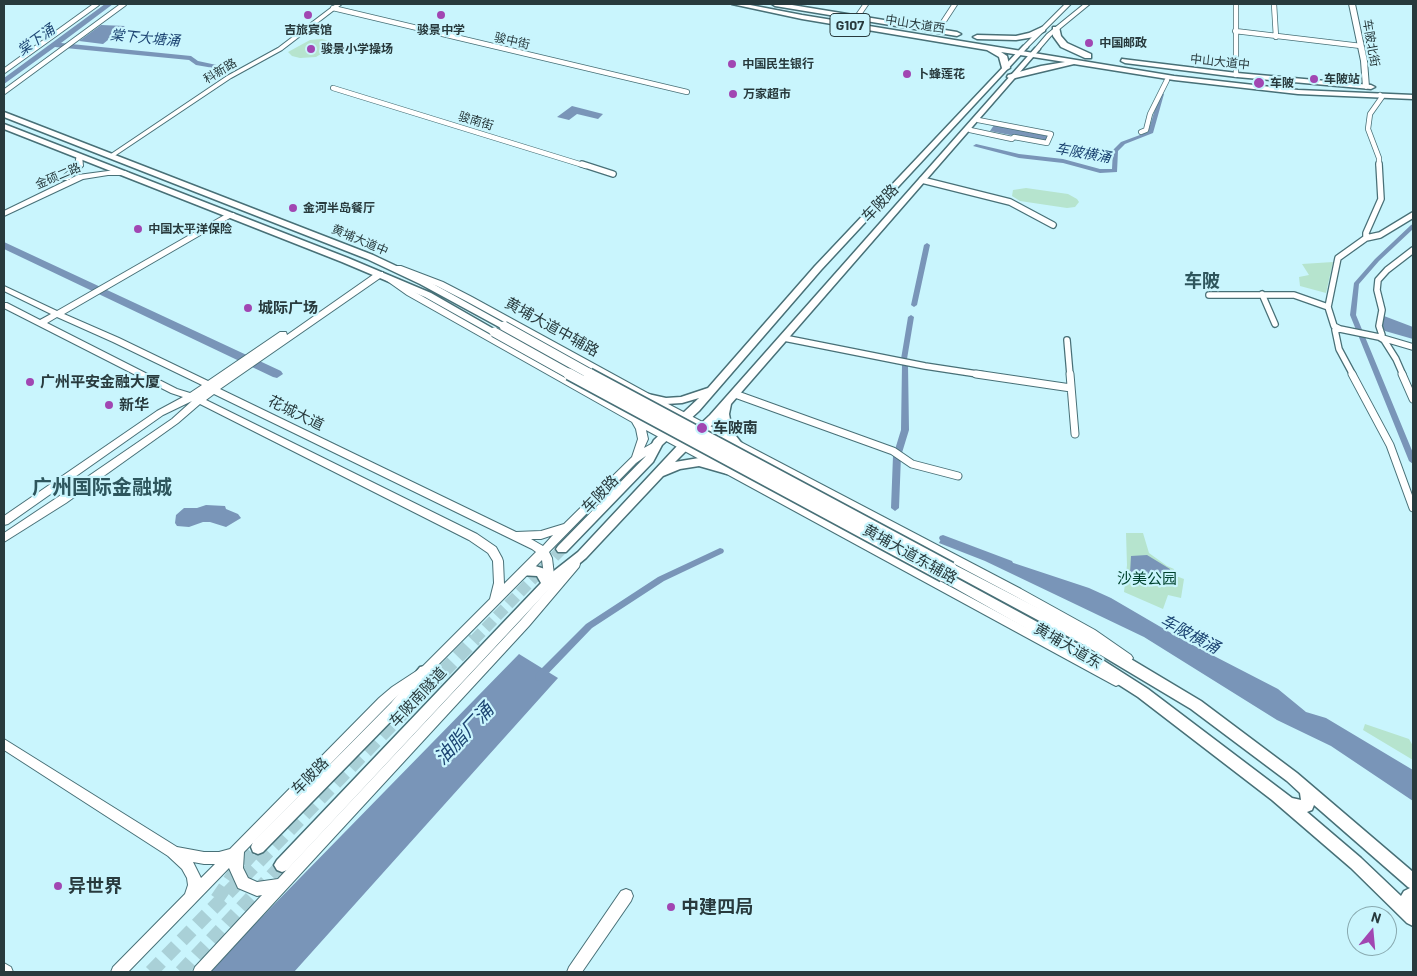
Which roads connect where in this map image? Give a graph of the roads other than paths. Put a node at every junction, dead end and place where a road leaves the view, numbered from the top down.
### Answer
1 (97, 4) edge
2 (124, 4) edge
3 (736, 4) edge
4 (775, 4) edge
5 (866, 4) edge
6 (955, 4) edge
7 (1068, 4) edge
8 (1087, 4) edge
9 (1236, 4) edge
10 (1274, 4) edge
11 (1352, 4) edge
12 (336, 6) edge
13 (857, 17) junction
14 (1042, 29) junction
15 (1056, 29) junction
16 (938, 30) junction
17 (1235, 31) junction
18 (1276, 37) junction
19 (964, 39) junction
20 (1361, 46) junction
21 (1023, 49) junction
22 (1035, 51) junction
23 (1090, 60) junction
24 (1006, 68) junction
25 (4, 71) edge
26 (1236, 75) junction
27 (1011, 77) junction
28 (1167, 80) dead end
29 (1366, 87) junction
30 (333, 88) dead end
31 (1413, 91) edge
32 (4, 92) edge
33 (687, 92) dead end
34 (1380, 95) junction
35 (1413, 97) edge
36 (4, 114) edge
37 (978, 120) dead end
38 (4, 126) edge
39 (36, 127) junction
40 (970, 130) dead end
41 (1141, 132) dead end
42 (22, 133) junction
43 (67, 139) junction
44 (939, 139) junction
45 (954, 143) junction
46 (54, 146) junction
47 (926, 153) junction
48 (79, 155) junction
49 (111, 156) junction
50 (942, 158) junction
51 (126, 173) junction
52 (613, 174) dead end
53 (922, 180) junction
54 (4, 209) edge
55 (4, 214) edge
56 (229, 214) junction
57 (1413, 215) edge
58 (284, 223) junction
59 (1053, 225) dead end
60 (271, 231) junction
61 (1366, 238) junction
62 (330, 241) junction
63 (318, 249) junction
64 (1413, 250) edge
65 (382, 262) junction
66 (380, 274) junction
67 (4, 288) edge
68 (1262, 294) junction
69 (1209, 295) dead end
70 (4, 304) edge
71 (1328, 307) junction
72 (57, 314) junction
73 (41, 323) junction
74 (1275, 324) dead end
75 (1340, 329) junction
76 (1379, 337) junction
77 (784, 338) junction
78 (1067, 340) dead end
79 (1413, 347) edge
80 (594, 368) junction
81 (570, 384) junction
82 (211, 388) junction
83 (713, 388) junction
84 (1071, 388) junction
85 (636, 390) junction
86 (734, 394) junction
87 (648, 397) junction
88 (195, 399) junction
89 (1413, 399) edge
90 (726, 403) junction
91 (614, 408) junction
92 (634, 419) junction
93 (704, 427) junction
94 (685, 432) junction
95 (1075, 434) dead end
96 (662, 440) junction
97 (738, 445) junction
98 (754, 454) junction
99 (633, 460) junction
100 (788, 471) junction
101 (731, 472) junction
102 (958, 476) dead end
103 (654, 477) junction
104 (765, 490) junction
105 (1413, 508) edge
106 (4, 521) edge
107 (569, 526) junction
108 (512, 534) junction
109 (4, 538) edge
110 (562, 549) tunnel mouth
111 (544, 552) junction
112 (582, 555) junction
113 (524, 572) junction
114 (947, 572) junction
115 (547, 584) junction
116 (494, 601) junction
117 (425, 671) junction
118 (1152, 677) junction
119 (1143, 693) junction
120 (4, 744) edge
121 (1304, 787) junction
122 (1287, 804) junction
123 (258, 847) tunnel mouth
124 (174, 852) junction
125 (236, 852) junction
126 (282, 865) tunnel mouth
127 (1413, 882) edge
128 (283, 884) junction
129 (1413, 895) edge
130 (626, 896) dead end
131 (190, 898) junction
132 (1412, 917) edge
133 (119, 970) edge
134 (200, 972) edge
135 (574, 972) edge

1 - 25 street
2 - 32 street
3 - 19 highway, 中山大道西 / G107
4 - 13 highway, 中山大道西 / G107
5 - 13 street
6 - 16 street
7 - 14 street, 车陂路
8 - 15 street, 车陂路
9 - 17 street
10 - 18 street
11 - 20 street, 车陂北街
12 - 33 street, 骏中街
12 - 49 street, 科新路
13 - 16 highway, 中山大道西 / G107
14 - 19 highway
14 - 21 street, 车陂路
15 - 22 street, 车陂路
15 - 23 highway
16 - 19 highway, 中山大道西 / G107
17 - 18 street
17 - 26 street
18 - 20 street
19 - 21 highway, 中山大道西 / G107
19 - 24 highway
20 - 29 street, 车陂北街
21 - 22 highway, 中山大道西 / G107
21 - 24 main road, 车陂路
22 - 23 highway, 中山大道中 / G107
22 - 27 main road, 车陂路
23 - 26 highway, 中山大道中
23 - 27 highway
23 - 34 highway, 中山大道中
24 - 44 main road, 车陂路
26 - 29 highway, 中山大道中
27 - 45 main road, 车陂路
28 - 41 street
29 - 31 highway, 中山大道中
30 - 52 street, 骏南街
34 - 35 highway, 中山大道中
34 - 61 street
36 - 39 main road, 黄埔大道中
37 - 40 street
38 - 42 main road, 黄埔大道中
39 - 42 main road
39 - 43 main road, 黄埔大道中
42 - 46 main road, 黄埔大道中
43 - 46 main road
43 - 49 main road, 黄埔大道中
44 - 45 main road
44 - 47 main road, 车陂路
45 - 50 main road, 车陂路
46 - 48 main road, 黄埔大道中
47 - 50 main road
47 - 83 main road, 车陂路
48 - 51 main road, 黄埔大道中
48 - 54 street, 金硕二路
49 - 58 main road, 黄埔大道中
50 - 53 main road, 车陂路
51 - 55 street, 金硕二路
51 - 56 main road, 黄埔大道中
53 - 59 street
53 - 77 main road, 车陂路
56 - 60 main road, 黄埔大道中
56 - 72 street
57 - 61 street
58 - 60 main road
58 - 62 main road, 黄埔大道中
60 - 63 main road, 黄埔大道中
61 - 71 street
62 - 63 main road
62 - 65 main road, 黄埔大道中
63 - 66 main road, 黄埔大道中
64 - 76 street
65 - 80 street, 黄埔大道中辅路
65 - 94 main road, 黄埔大道中, bridge
66 - 81 street
66 - 82 street
66 - 94 main road, 黄埔大道中, bridge
67 - 72 street, 花城大道
68 - 69 street
68 - 71 street
68 - 74 street
70 - 73 street
71 - 75 street
72 - 73 street
72 - 82 street, 花城大道
73 - 88 street
75 - 76 street
75 - 105 street
76 - 79 street
76 - 89 street
77 - 84 street
77 - 86 main road, 车陂路
78 - 84 street
80 - 81 street
80 - 85 street, 黄埔大道中辅路
81 - 91 street
82 - 88 street
82 - 108 street, 花城大道
83 - 86 main road
83 - 87 main road
83 - 94 main road, 车陂路
84 - 95 street
85 - 87 street, 黄埔大道中辅路
85 - 91 street
86 - 90 main road, 车陂路
86 - 102 street
87 - 94 street, 黄埔大道中辅路
88 - 106 street
88 - 109 street
88 - 116 street
90 - 93 main road, 车陂路
90 - 97 main road
91 - 92 street
92 - 96 street
92 - 99 street
93 - 94 main road, 车陂路
93 - 94 street, 黄埔大道中辅路
93 - 97 street, 黄埔大道东辅路
94 - 96 main road, 车陂路
94 - 96 street, 黄埔大道东辅路
94 - 101 street, 黄埔大道东辅路
94 - 103 main road, 车陂路
94 - 114 main road, 黄埔大道东, bridge
96 - 99 street, 车陂路
96 - 110 main road
97 - 98 street, 黄埔大道东辅路
98 - 100 street, 黄埔大道东辅路
98 - 101 street
99 - 107 street, 车陂路
100 - 104 street
100 - 118 street, 黄埔大道东辅路
101 - 103 main road
101 - 104 street, 黄埔大道东辅路
103 - 112 main road, 车陂路
104 - 119 street, 黄埔大道东辅路
107 - 108 street
107 - 111 street, 车陂路
108 - 111 street, 花城大道
111 - 113 street, 车陂路
111 - 115 street
112 - 115 main road, 车陂南隧道
112 - 128 street, 车陂路
113 - 115 main road
113 - 116 street, 车陂路
114 - 118 main road, 黄埔大道东
114 - 119 main road, 黄埔大道东
115 - 126 main road, 车陂南隧道
116 - 117 street, 车陂路
117 - 123 main road
117 - 125 street, 车陂路
118 - 121 main road, 黄埔大道东
119 - 122 main road, 黄埔大道东
120 - 124 street
121 - 122 main road
121 - 127 main road, 黄埔大道东
122 - 132 main road, 黄埔大道东
124 - 125 street
124 - 131 street
125 - 128 street
125 - 131 street, 车陂路
128 - 134 street, 车陂路
129 - 132 main road
130 - 135 street
131 - 133 street, 车陂路

